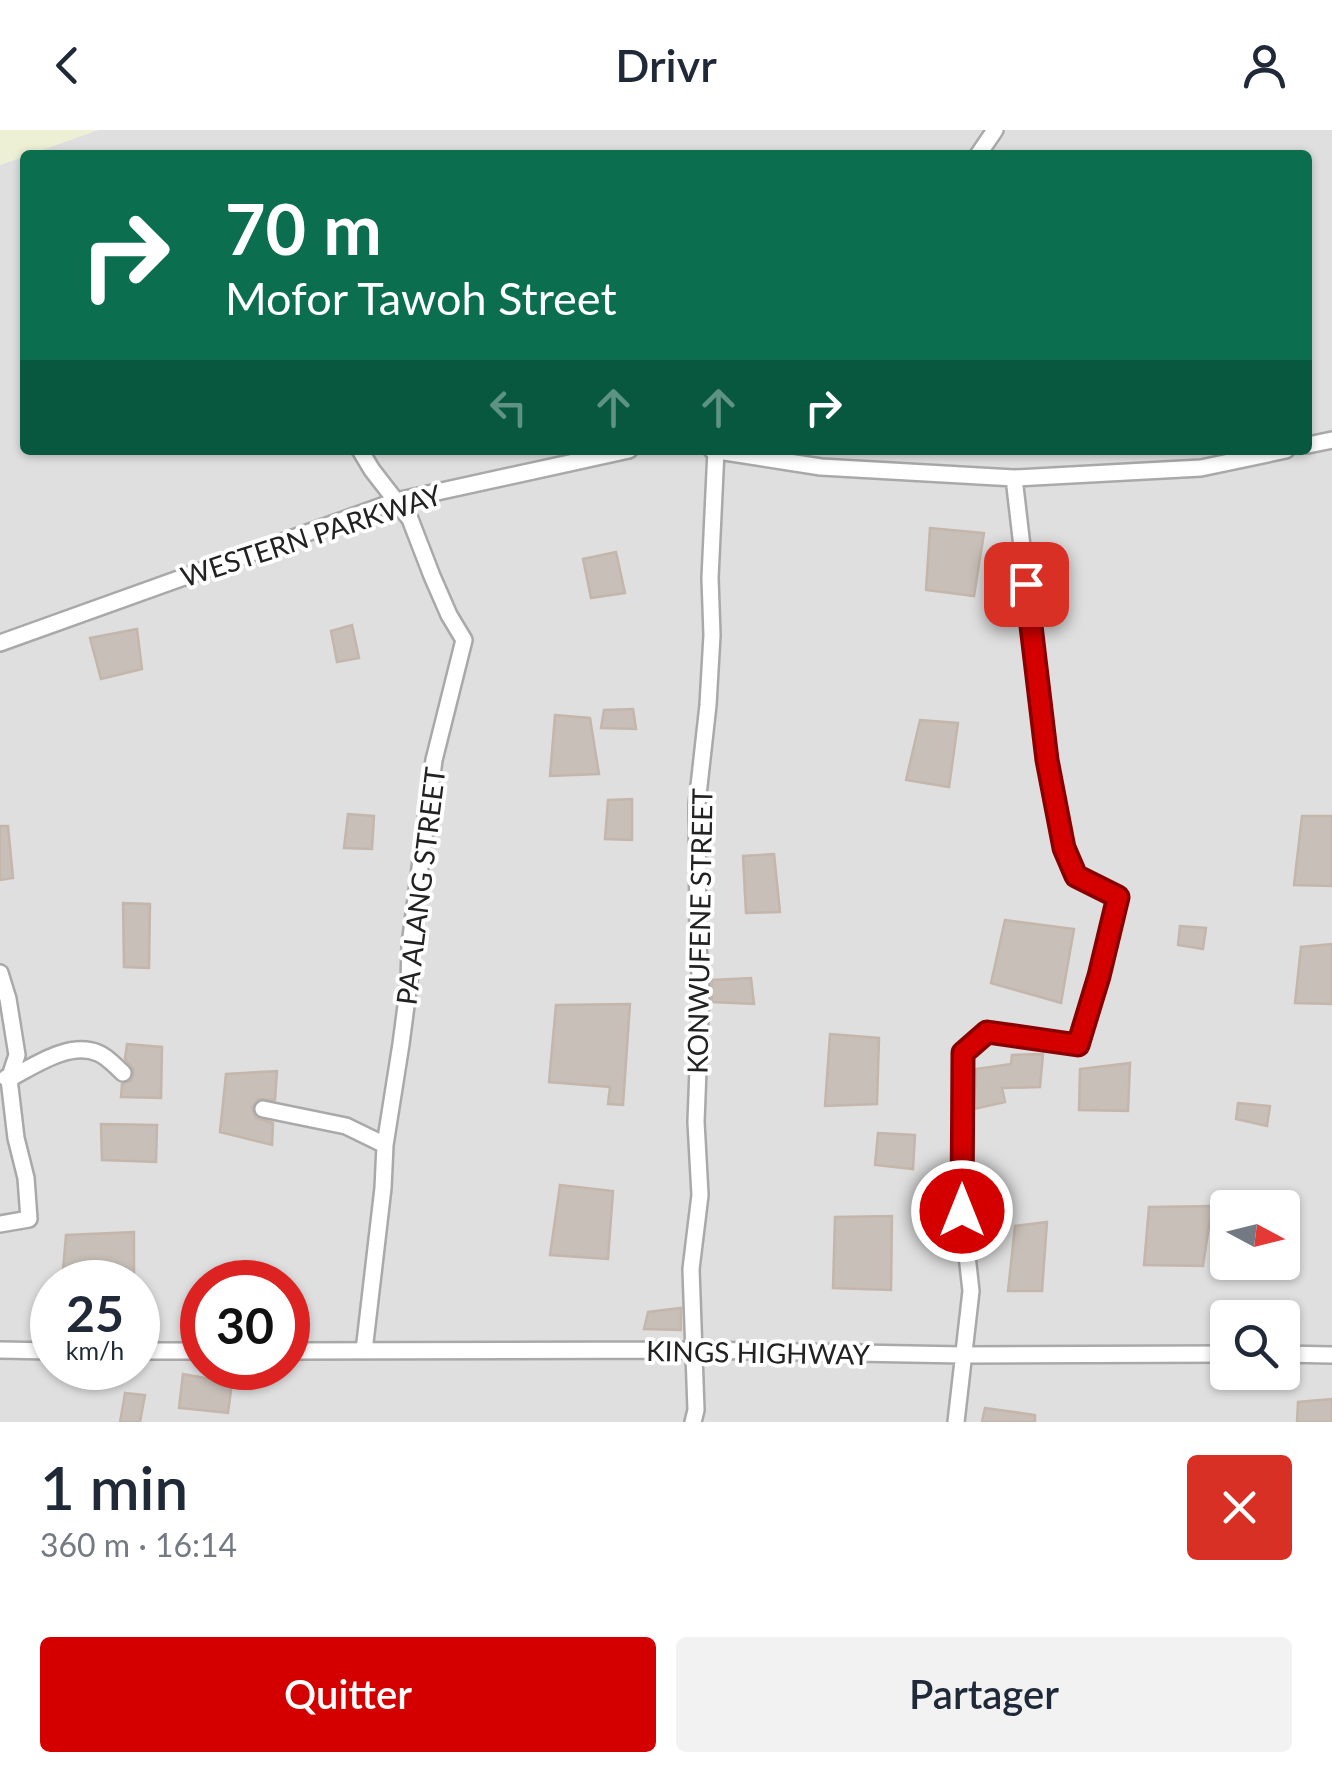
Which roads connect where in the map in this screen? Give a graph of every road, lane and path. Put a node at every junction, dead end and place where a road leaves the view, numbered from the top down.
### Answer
1 (363, 455) edge
2 (605, 455) edge
3 (714, 455) edge
4 (744, 455) edge
5 (1262, 455) edge
6 (1014, 478) junction
7 (396, 501) junction
8 (0, 643) edge
9 (0, 973) edge
10 (123, 1072) dead end
11 (4, 1078) edge
12 (263, 1109) dead end
13 (385, 1145) junction
14 (0, 1224) edge
15 (0, 1350) edge
16 (30, 1350) edge
17 (692, 1350) junction
18 (310, 1351) edge
19 (364, 1351) junction
20 (1210, 1354) edge
21 (1300, 1354) edge
22 (963, 1355) junction
23 (1332, 1355) edge
24 (693, 1422) edge
25 (956, 1422) edge

1 - 7 street, PA ALANG STREET
2 - 7 street, WESTERN PARKWAY
3 - 17 street, KONWUFENE STREET
4 - 6 street
5 - 6 street
6 - 22 street
7 - 8 street, WESTERN PARKWAY
7 - 13 street, PA ALANG STREET
9 - 11 street
10 - 11 street
11 - 14 street
12 - 13 street
13 - 19 street, PA ALANG STREET
15 - 16 street
17 - 19 street, KINGS HIGHWAY
17 - 22 street, KINGS HIGHWAY
17 - 24 street, KONWUFENE STREET
18 - 19 street, KINGS HIGHWAY
20 - 22 street, KINGS HIGHWAY
21 - 23 street
22 - 25 street

